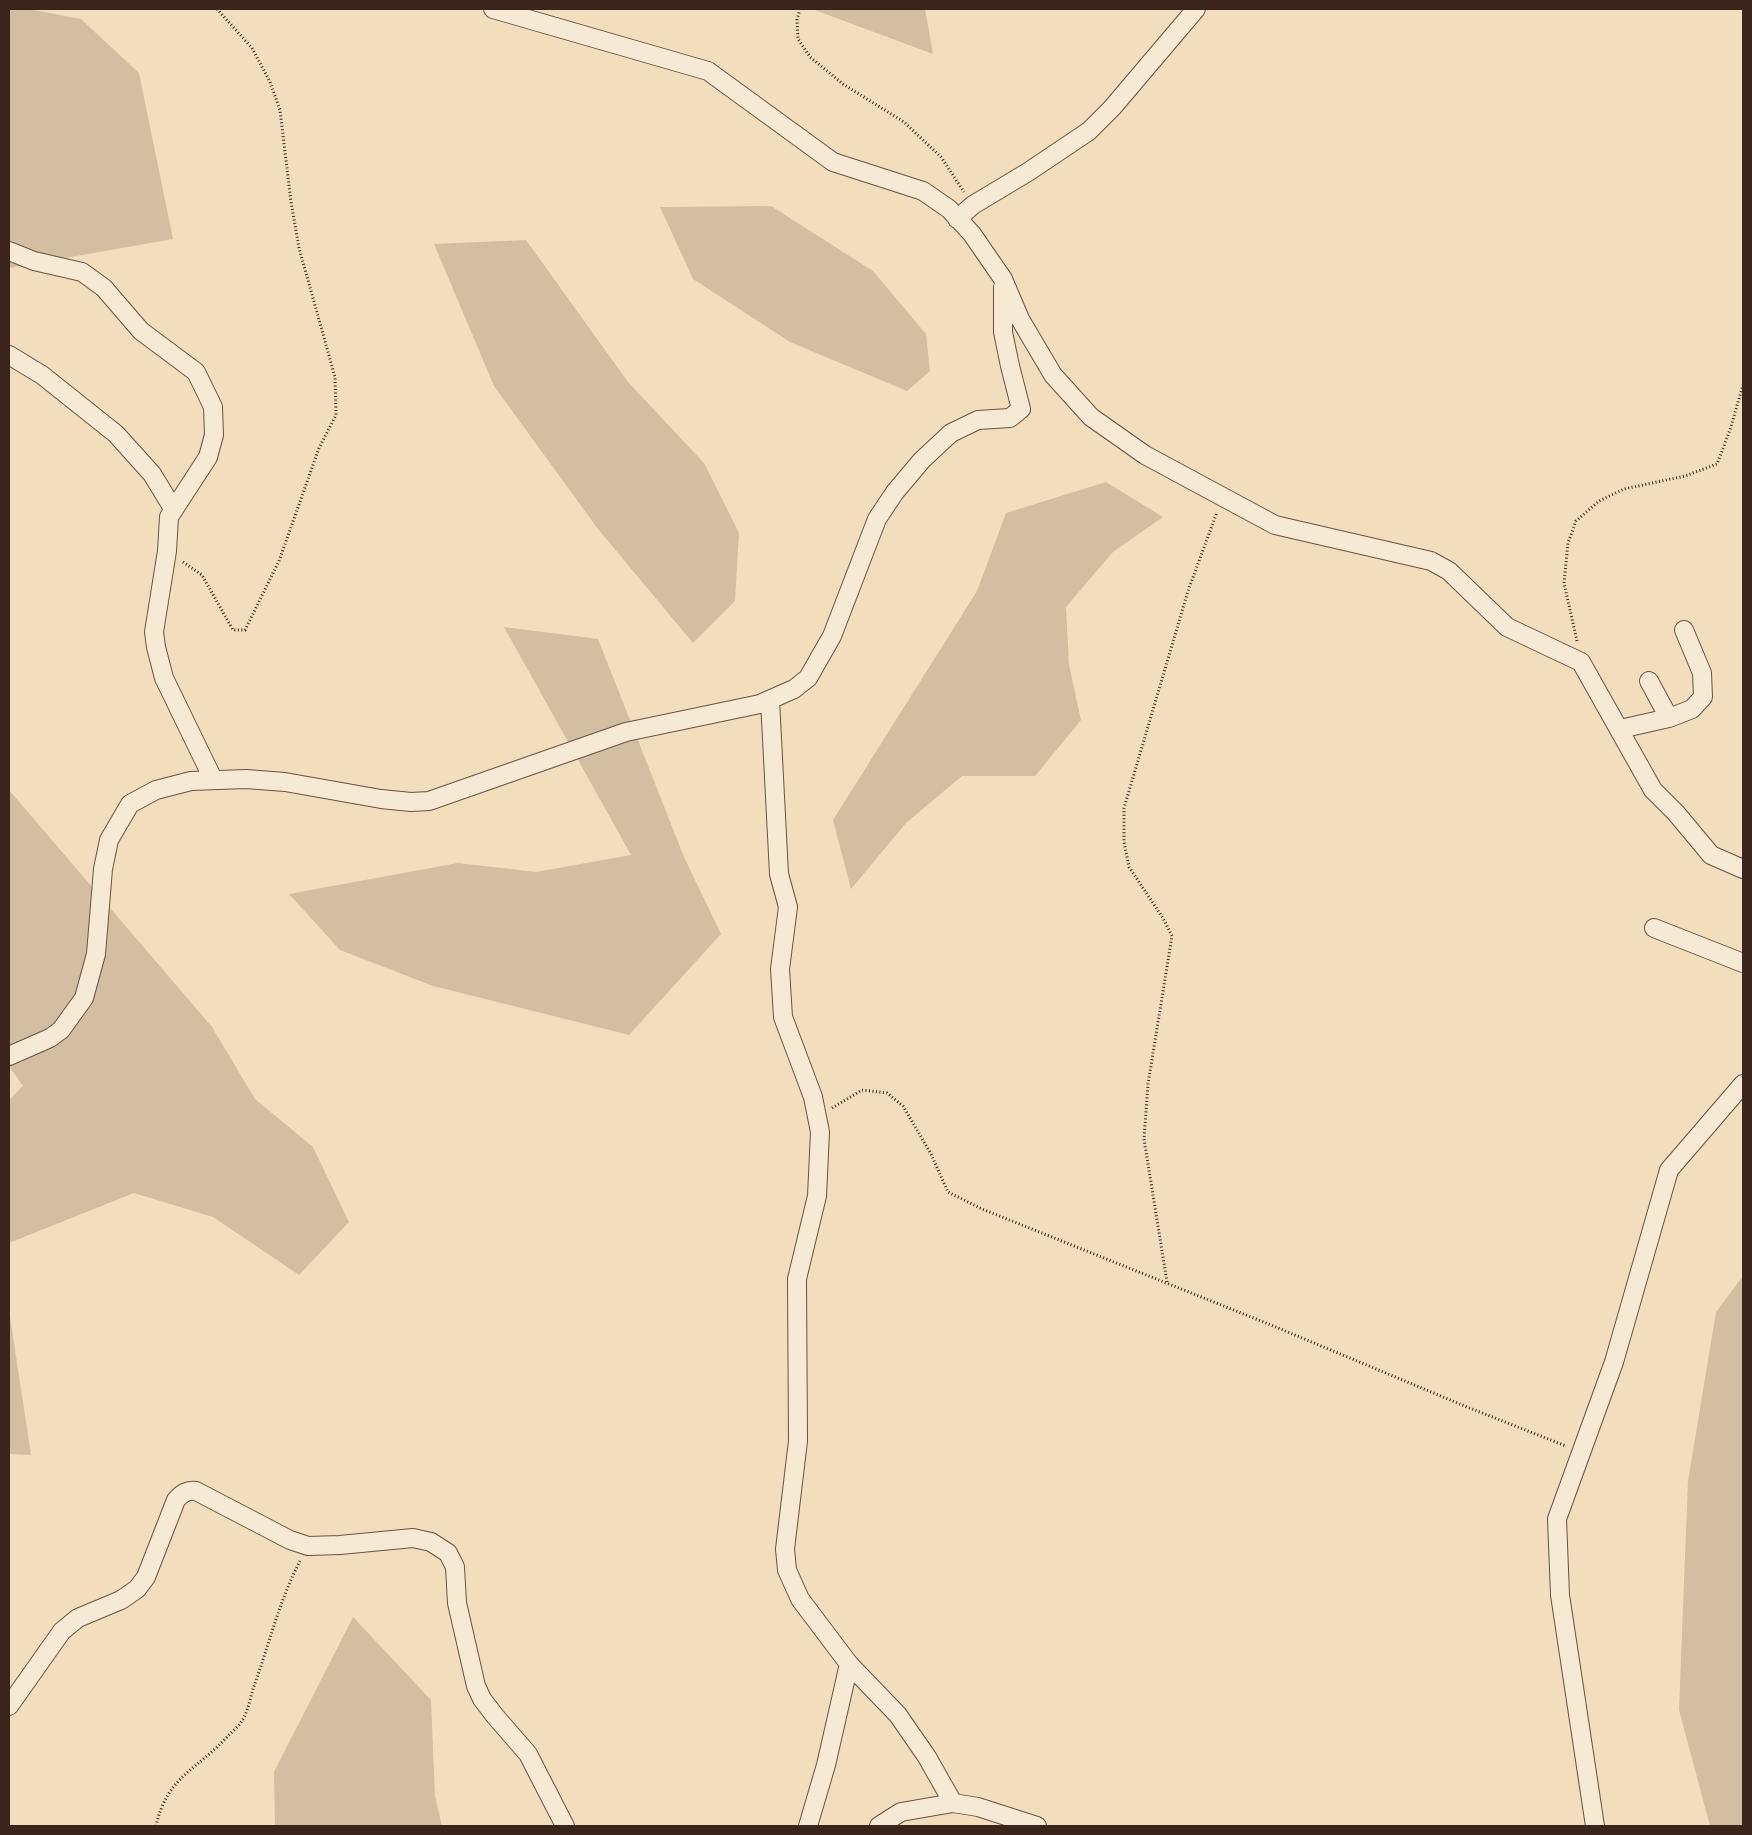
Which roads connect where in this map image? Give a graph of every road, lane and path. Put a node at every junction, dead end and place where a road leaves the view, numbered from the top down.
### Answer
1 (217, 9) edge
2 (493, 9) edge
3 (800, 9) edge
4 (1196, 9) edge
5 (973, 205) junction
6 (957, 219) junction
7 (9, 251) edge
8 (1003, 279) junction
9 (9, 355) edge
10 (1743, 385) edge
11 (1223, 497) junction
12 (174, 510) junction
13 (166, 552) junction
14 (1684, 630) dead end
15 (1581, 662) junction
16 (1649, 681) dead end
17 (770, 700) junction
18 (1669, 718) junction
19 (1620, 730) junction
20 (213, 779) junction
21 (1743, 869) edge
22 (1654, 928) dead end
23 (1743, 963) edge
24 (9, 1056) edge
25 (1743, 1084) edge
26 (816, 1117) junction
27 (1167, 1283) junction
28 (1581, 1452) junction
29 (308, 1546) junction
30 (849, 1664) junction
31 (9, 1706) edge
32 (952, 1803) junction
33 (156, 1826) edge
34 (565, 1826) edge
35 (808, 1826) edge
36 (879, 1826) edge
37 (1037, 1826) edge
38 (1595, 1826) edge

1 - 13 path
2 - 6 street
3 - 5 path
4 - 5 street
5 - 6 street
6 - 8 street
7 - 12 street
8 - 11 street
8 - 17 street
9 - 12 street
10 - 15 path
11 - 15 street
11 - 27 path
12 - 13 street
13 - 20 street
14 - 18 street
15 - 19 street
16 - 18 street
17 - 20 street
17 - 26 street
18 - 19 street
19 - 21 street
20 - 24 street
22 - 23 street
25 - 28 street
26 - 27 path
26 - 30 street
27 - 28 path
28 - 38 street
29 - 31 street
29 - 33 path
29 - 34 street
30 - 32 street
30 - 35 street
32 - 36 street
32 - 37 street

